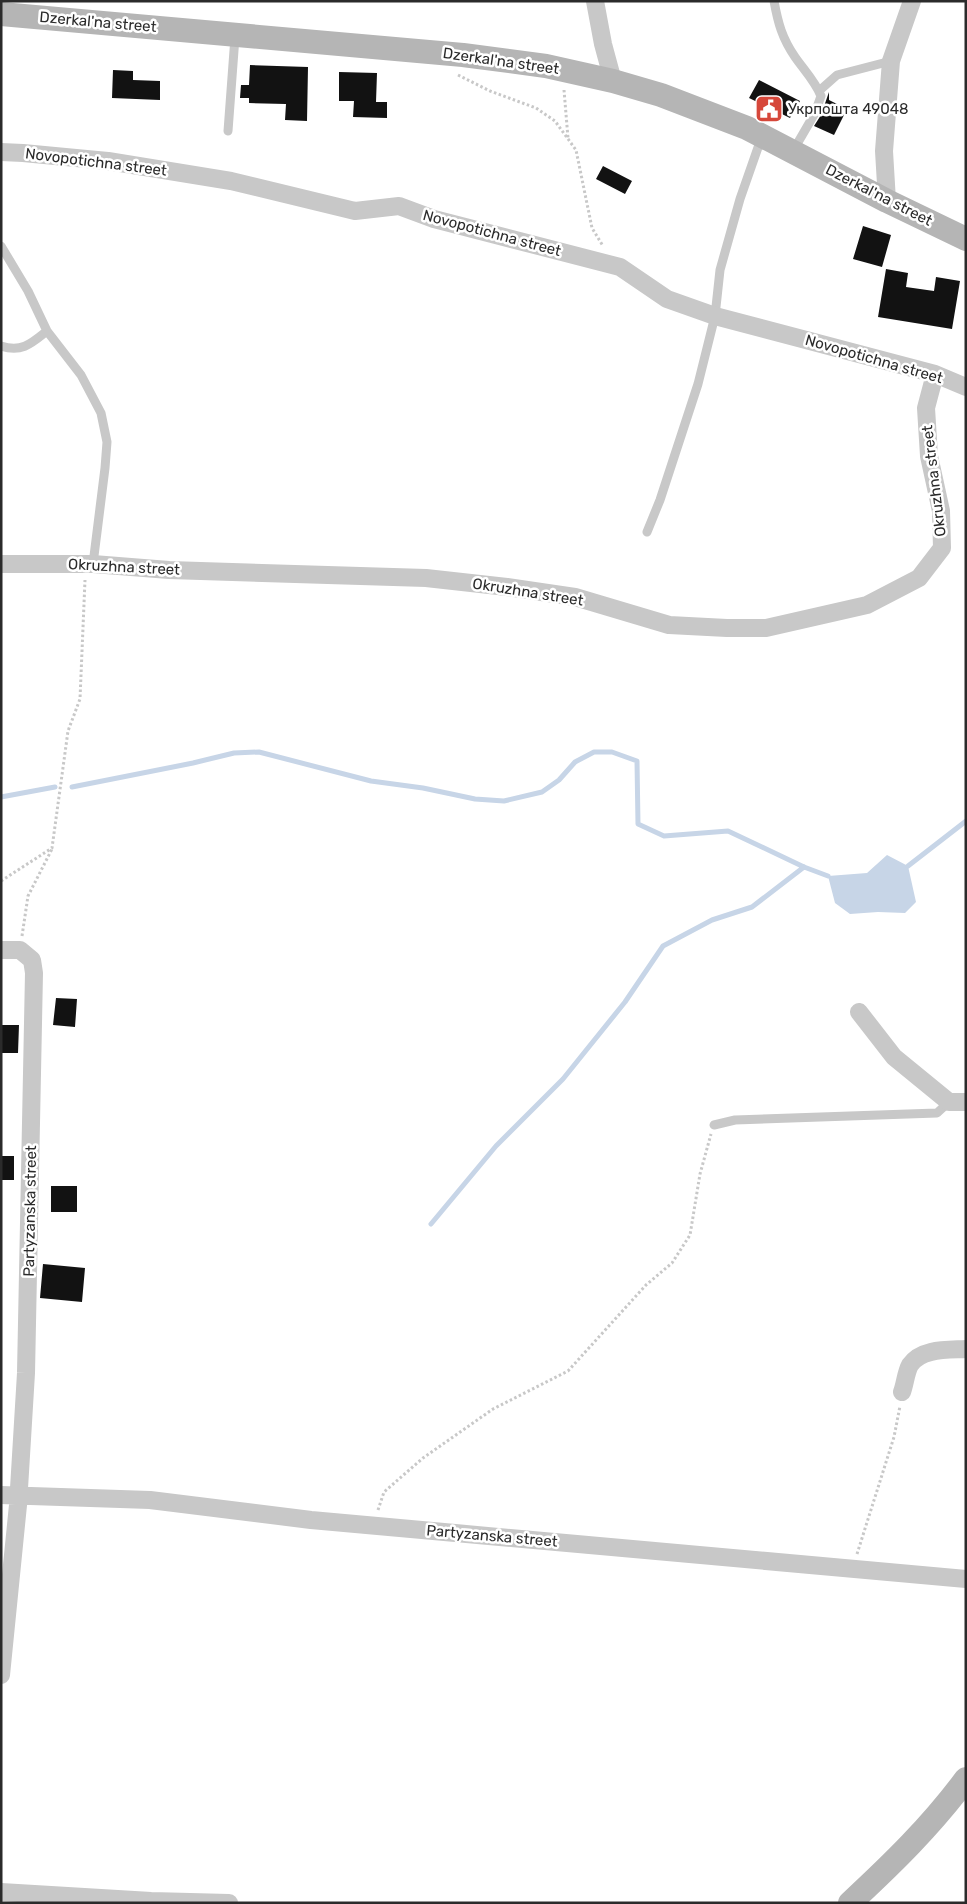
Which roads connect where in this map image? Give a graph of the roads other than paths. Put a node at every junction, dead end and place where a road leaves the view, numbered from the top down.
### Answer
1 (595, 1) edge
2 (774, 1) edge
3 (912, 1) edge
4 (1, 14) edge
5 (235, 34) junction
6 (891, 62) junction
7 (613, 81) junction
8 (819, 91) junction
9 (228, 131) dead end
10 (762, 135) junction
11 (793, 151) junction
12 (1, 152) edge
13 (887, 201) junction
14 (966, 239) edge
15 (1, 246) edge
16 (715, 316) junction
17 (47, 331) junction
18 (1, 346) edge
19 (935, 374) junction
20 (966, 387) edge
21 (647, 532) dead end
22 (1, 564) edge
23 (89, 564) junction
24 (1, 950) edge
25 (859, 1012) dead end
26 (957, 1102) edge
27 (714, 1124) road end
28 (966, 1349) edge
29 (902, 1392) road end
30 (10, 1495) edge
31 (966, 1579) edge
32 (1, 1676) edge
33 (966, 1778) edge
34 (1, 1892) edge
35 (857, 1900) edge
36 (151, 1902) edge
37 (229, 1903) edge

1 - 7 street
2 - 8 lane
3 - 6 street
4 - 5 street, Dzerkal'na street
5 - 7 street, Dzerkal'na street
5 - 9 lane
6 - 8 lane
6 - 13 street
7 - 10 street, Dzerkal'na street
8 - 11 lane
10 - 11 street, Dzerkal'na street
10 - 16 lane
11 - 13 street, Dzerkal'na street
12 - 16 street, Novopotichna street
13 - 14 street, Dzerkal'na street
15 - 17 lane
16 - 19 street, Novopotichna street
16 - 21 lane
17 - 18 lane
17 - 23 lane
19 - 20 street, Novopotichna street
19 - 23 street, Okruzhna street
22 - 23 street, Okruzhna street
24 - 30 street, Partyzanska street
25 - 26 street
26 - 27 lane
28 - 29 street
30 - 31 street, Partyzanska street
30 - 32 street, Partyzanska street
33 - 35 street
34 - 36 street
36 - 37 street

